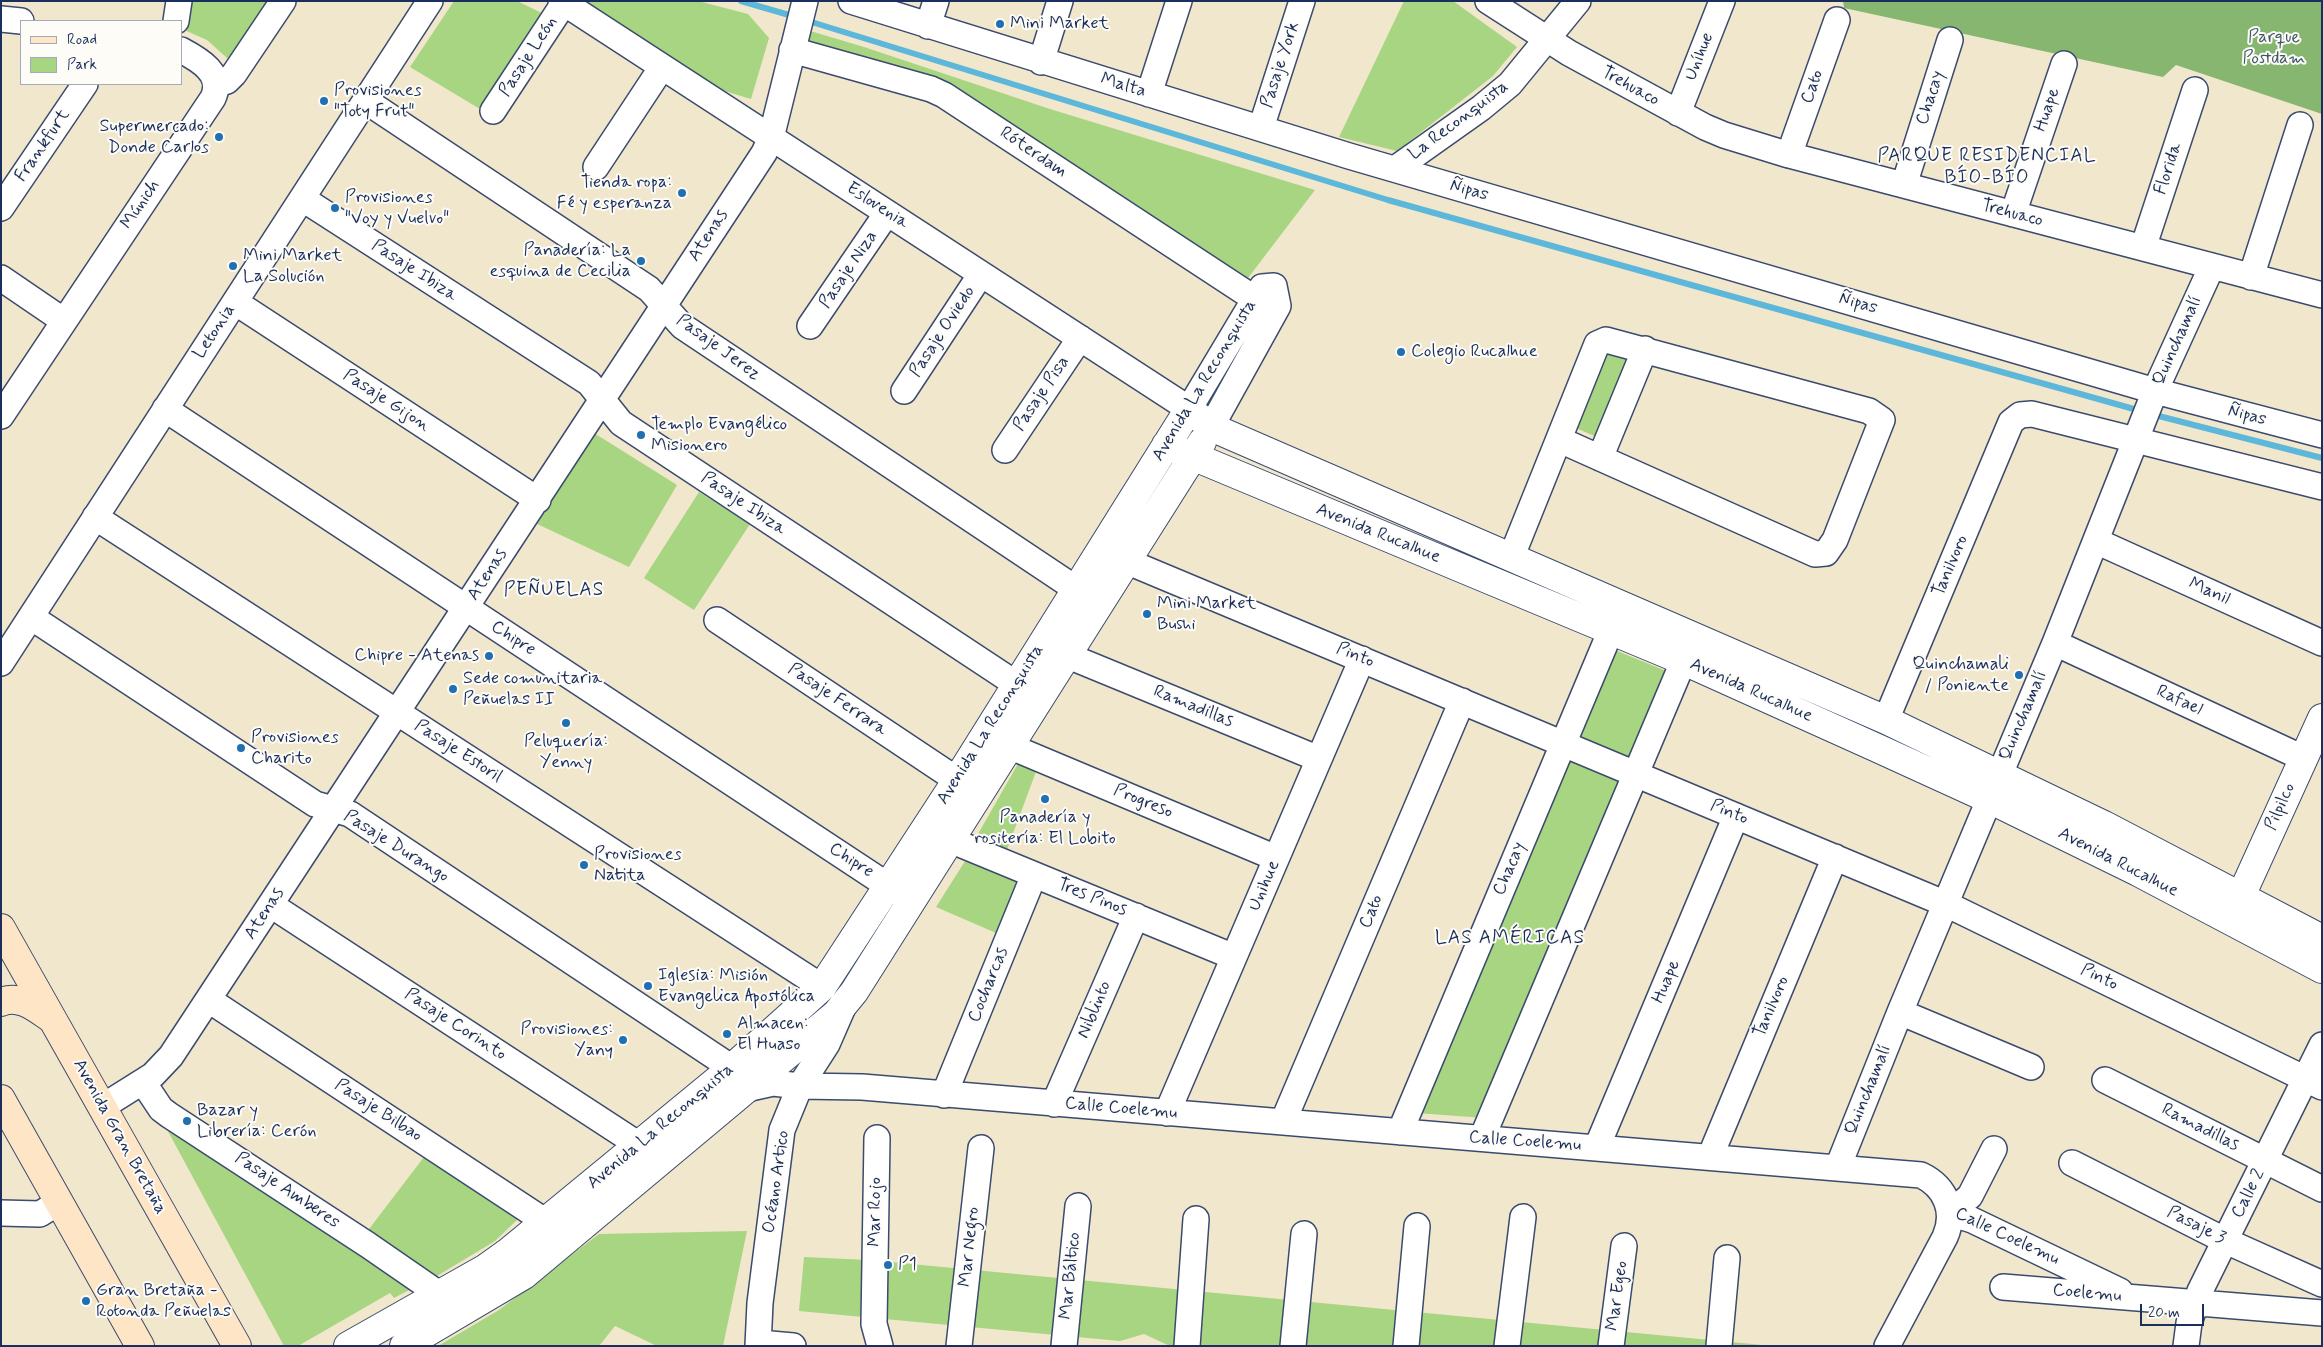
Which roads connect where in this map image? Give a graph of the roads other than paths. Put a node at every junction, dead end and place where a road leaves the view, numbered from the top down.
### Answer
1 (180, 1) edge
2 (283, 1) edge
3 (430, 1) edge
4 (851, 1) edge
5 (936, 1) edge
6 (1060, 1) edge
7 (1179, 1) edge
8 (1302, 1) edge
9 (1488, 1) edge
10 (1578, 1) edge
11 (1722, 1) edge
12 (563, 2) edge
13 (805, 2) edge
14 (1, 19) edge
15 (176, 20) edge
16 (1837, 20) dead end
17 (20, 21) edge
18 (928, 26) junction
19 (794, 40) junction
20 (1547, 40) junction
21 (1950, 40) dead end
22 (182, 51) edge
23 (1042, 62) junction
24 (2064, 64) dead end
25 (662, 67) junction
26 (217, 84) junction
27 (84, 85) edge
28 (2195, 90) dead end
29 (1149, 94) junction
30 (366, 101) junction
31 (493, 111) dead end
32 (1678, 113) junction
33 (2300, 125) dead end
34 (1261, 128) junction
35 (771, 138) junction
36 (1789, 155) junction
37 (596, 167) dead end
38 (1395, 169) junction
39 (1904, 185) junction
40 (302, 199) junction
41 (1, 208) edge
42 (888, 213) junction
43 (2013, 214) junction
44 (2143, 248) junction
45 (2212, 266) junction
46 (981, 274) junction
47 (2251, 277) junction
48 (1, 278) edge
49 (2322, 295) edge
50 (1255, 299) junction
51 (235, 302) junction
52 (664, 306) junction
53 (64, 321) junction
54 (810, 326) dead end
55 (1080, 338) junction
56 (1645, 349) junction
57 (904, 391) dead end
58 (2154, 395) junction
59 (603, 401) junction
60 (165, 409) junction
61 (1189, 409) junction
62 (1, 416) edge
63 (1211, 427) junction
64 (2139, 433) junction
65 (2322, 435) edge
66 (1560, 440) junction
67 (1166, 445) junction
68 (1004, 450) dead end
69 (1192, 457) junction
70 (1600, 458) junction
71 (2322, 487) edge
72 (538, 500) junction
73 (94, 517) junction
74 (2096, 541) junction
75 (1511, 558) junction
76 (1126, 560) junction
77 (1076, 589) junction
78 (466, 608) junction
79 (31, 617) junction
80 (1616, 618) junction
81 (717, 620) dead end
82 (2055, 643) junction
83 (2322, 643) edge
84 (1689, 649) junction
85 (1066, 655) junction
86 (1362, 659) junction
87 (1, 663) edge
88 (1016, 684) junction
89 (1462, 701) junction
90 (398, 712) junction
91 (2322, 718) edge
92 (1886, 720) junction
93 (1563, 744) junction
94 (1009, 746) junction
95 (2303, 758) junction
96 (1319, 759) junction
97 (1636, 774) junction
98 (957, 780) junction
99 (1994, 786) junction
100 (333, 809) junction
101 (1736, 816) junction
102 (950, 840) junction
103 (1835, 857) junction
104 (1276, 858) junction
105 (1034, 875) junction
106 (888, 885) junction
107 (2241, 896) junction
108 (911, 901) junction
109 (1946, 904) junction
110 (271, 905) junction
111 (1136, 916) junction
112 (1, 928) edge
113 (2322, 939) edge
114 (1234, 957) junction
115 (2322, 969) edge
116 (822, 987) junction
117 (209, 1000) junction
118 (1, 1002) edge
119 (846, 1002) junction
120 (1900, 1012) junction
121 (53, 1020) junction
122 (828, 1044) junction
123 (2322, 1045) edge
124 (2031, 1067) dead end
125 (739, 1078) junction
126 (2105, 1080) dead end
127 (143, 1082) junction
128 (2314, 1083) edge
129 (800, 1086) junction
130 (876, 1090) junction
131 (944, 1095) junction
132 (1, 1099) edge
133 (1054, 1104) junction
134 (102, 1107) junction
135 (1167, 1113) junction
136 (1283, 1122) junction
137 (1400, 1132) junction
138 (877, 1138) dead end
139 (1482, 1138) junction
140 (640, 1145) junction
141 (1597, 1147) junction
142 (981, 1148) dead end
143 (1994, 1149) dead end
144 (1710, 1157) junction
145 (2266, 1161) junction
146 (2072, 1163) dead end
147 (1838, 1167) junction
148 (2322, 1189) edge
149 (60, 1202) junction
150 (1078, 1206) dead end
151 (1, 1213) edge
152 (1950, 1213) junction
153 (1523, 1217) dead end
154 (1196, 1219) dead end
155 (546, 1222) junction
156 (1417, 1226) dead end
157 (1304, 1234) dead end
158 (2226, 1241) junction
159 (1624, 1246) dead end
160 (1727, 1258) dead end
161 (2322, 1284) edge
162 (2003, 1286) dead end
163 (439, 1294) junction
164 (2133, 1297) junction
165 (2195, 1302) junction
166 (2322, 1313) edge
167 (758, 1344) edge
168 (140, 1346) edge
169 (237, 1346) edge
170 (348, 1346) edge
171 (404, 1346) edge
172 (793, 1346) edge
173 (880, 1346) edge
174 (959, 1346) edge
175 (1064, 1346) edge
176 (1187, 1346) edge
177 (1293, 1346) edge
178 (1406, 1346) edge
179 (1507, 1346) edge
180 (1611, 1346) edge
181 (1719, 1346) edge
182 (1887, 1346) edge
183 (2186, 1346) edge

1 - 15 street
2 - 26 street
3 - 30 street, Letonia
4 - 18 street, Malta
5 - 18 street
6 - 23 street
7 - 29 street
8 - 34 street, Pasaje York
9 - 20 street, Trehuaco
10 - 20 street, La Reconquista
11 - 32 street, Uníhue
12 - 25 street, Eslovenia
12 - 31 street, Pasaje León
13 - 19 street, Atenas
14 - 17 street
16 - 36 street, Cato
18 - 23 street, Malta
19 - 35 street, Atenas
19 - 50 street, Róterdam
20 - 32 street, Trehuaco
20 - 38 street, La Reconquista
21 - 39 street, Chacay
22 - 26 street
23 - 29 street, Malta
24 - 43 street, Huape
25 - 35 street, Eslovenia
25 - 37 street
26 - 53 street, Múnich
27 - 41 street, Frankfurt
28 - 44 street, Florida
29 - 34 street, Malta
30 - 40 street, Letonia
30 - 52 street, Pasaje Jerez
32 - 36 street, Trehuaco
33 - 47 street
34 - 38 street, Malta
35 - 42 street, Eslovenia
35 - 52 street, Atenas
36 - 39 street, Trehuaco
38 - 58 street, Ñipas
39 - 43 street, Trehuaco
40 - 51 street, Letonia
40 - 59 street, Pasaje Ibiza
42 - 46 street, Eslovenia
42 - 54 street, Pasaje Niza
43 - 44 street, Trehuaco
44 - 45 street, Trehuaco
45 - 47 street, Trehuaco
45 - 58 street, Quinchamalí
46 - 55 street, Eslovenia
46 - 57 street, Pasaje Oviedo
47 - 49 street, Trehuaco
48 - 53 street
50 - 61 street, Avenida La Reconquista
50 - 63 street, Avenida La Reconquista
51 - 60 street, Letonia
51 - 72 street, Pasaje Gijon
52 - 59 street, Atenas
52 - 77 street, Pasaje Jerez
53 - 62 street, Múnich
55 - 61 street, Eslovenia
55 - 68 street, Pasaje Pisa
56 - 66 street
56 - 70 street
56 - 70 street
58 - 64 street, Quinchamalí
58 - 65 street, Ñipas
59 - 72 street, Atenas
59 - 88 street, Pasaje Ibiza
60 - 73 street, Letonia
60 - 78 street, Chipre
61 - 63 street, Avenida Rucalhue
61 - 67 street, Avenida La Reconquista
63 - 69 street, Avenida La Reconquista
63 - 75 street, Avenida Rucalhue
64 - 71 street
64 - 74 street, Quinchamalí
64 - 92 street, Tanilvoro
66 - 70 street
66 - 75 street
67 - 69 street, Avenida Rucalhue
67 - 77 street, Avenida La Reconquista
69 - 76 street, Avenida La Reconquista
69 - 80 street, Avenida Rucalhue
72 - 78 street, Atenas
73 - 79 street, Letonia
73 - 90 street, Pasaje Estoril
74 - 82 street, Quinchamalí
74 - 83 street, Manil
75 - 80 street, Avenida Rucalhue
76 - 85 street, Avenida La Reconquista
76 - 86 street, Pinto
77 - 88 street, Avenida La Reconquista
78 - 90 street, Atenas
78 - 106 street, Chipre
79 - 87 street, Letonia
79 - 100 street, Pasaje Durango
80 - 84 street, Avenida Rucalhue
80 - 93 street, Chacay
81 - 98 street, Pasaje Ferrara
82 - 95 street, Rafael
82 - 99 street, Quinchamalí
84 - 92 street, Avenida Rucalhue
84 - 97 street
84 - 99 street, Avenida Rucalhue
85 - 94 street, Avenida La Reconquista
85 - 96 street, Ramadillas
86 - 89 street, Pinto
86 - 96 street, Unihue
88 - 98 street, Avenida La Reconquista
89 - 93 street, Pinto
89 - 136 street, Cato
90 - 100 street, Atenas
90 - 116 street, Pasaje Estoril
91 - 95 street, Pilpilco
92 - 99 street, Avenida Rucalhue
93 - 97 street, Pinto
93 - 137 street, Chacay
94 - 102 street, Avenida La Reconquista
94 - 104 street, Progreso
95 - 107 street, Pilpilco
96 - 104 street, Unihue
97 - 101 street, Pinto
97 - 139 street
98 - 106 street, Avenida La Reconquista
99 - 107 street, Avenida Rucalhue
99 - 109 street, Quinchamalí
99 - 115 street, Avenida Rucalhue
100 - 110 street, Atenas
100 - 125 street, Pasaje Durango
101 - 103 street, Pinto
101 - 141 street, Huape
102 - 105 street, Tres Pinos
102 - 108 street, Avenida La Reconquista
103 - 109 street, Pinto
103 - 144 street, Tanilvoro
104 - 114 street, Unihue
105 - 111 street, Tres Pinos
105 - 131 street, Cocharcas
106 - 108 street, Chipre
106 - 116 street, Avenida La Reconquista
107 - 113 street, Avenida Rucalhue
108 - 119 street, Avenida La Reconquista
109 - 120 street, Quinchamalí
109 - 128 street, Pinto
110 - 117 street, Atenas
110 - 140 street, Pasaje Corinto
111 - 114 street, Tres Pinos
111 - 133 street, Niblinto
112 - 121 main road, Avenida Gran Bretaña
114 - 135 street, Unihue
116 - 125 street, Avenida La Reconquista
117 - 127 street, Atenas
117 - 155 street, Pasaje Bilbao
118 - 121 main road
119 - 122 street, Océano Artico
119 - 125 street, Avenida La Reconquista
120 - 124 street
120 - 147 street, Quinchamalí
121 - 134 main road, Avenida Gran Bretaña
122 - 129 street, Océano Artico
122 - 130 street, Calle Coelemu
123 - 128 street, Calle 2
125 - 129 street, Calle Coelemu
125 - 140 street, Avenida La Reconquista
125 - 171 street, Avenida La Reconquista
126 - 145 street, Ramadillas
127 - 134 street, Atenas
127 - 163 street, Pasaje Amberes
128 - 145 street, Calle 2
129 - 130 street, Calle Coelemu
129 - 167 street, Océano Artico
130 - 131 street, Calle Coelemu
131 - 133 street, Calle Coelemu
132 - 149 main road
133 - 135 street, Calle Coelemu
134 - 169 main road, Avenida Gran Bretaña
135 - 136 street, Calle Coelemu
136 - 137 street, Calle Coelemu
137 - 139 street, Calle Coelemu
138 - 173 street, Mar Rojo
139 - 141 street, Calle Coelemu
140 - 155 street, Avenida La Reconquista
141 - 144 street, Calle Coelemu
142 - 174 street, Mar Negro
143 - 152 street
144 - 147 street, Calle Coelemu
145 - 148 street, Ramadillas
145 - 158 street, Calle 2
146 - 158 street, Pasaje 3
147 - 152 street, Calle Coelemu
149 - 151 street
149 - 168 main road
150 - 175 street, Mar Báltico
152 - 164 street, Calle Coelemu
152 - 182 street
153 - 179 street
154 - 176 street
155 - 163 street, Avenida La Reconquista
156 - 178 street
157 - 177 street
158 - 161 street, Pasaje 3
158 - 165 street, Calle 2
159 - 180 street, Mar Egeo
160 - 181 street
162 - 164 street, Coelemu
163 - 170 street, Avenida La Reconquista
164 - 165 street, Coelemu
165 - 166 street, Coelemu
165 - 183 street, Calle 2
167 - 172 street

